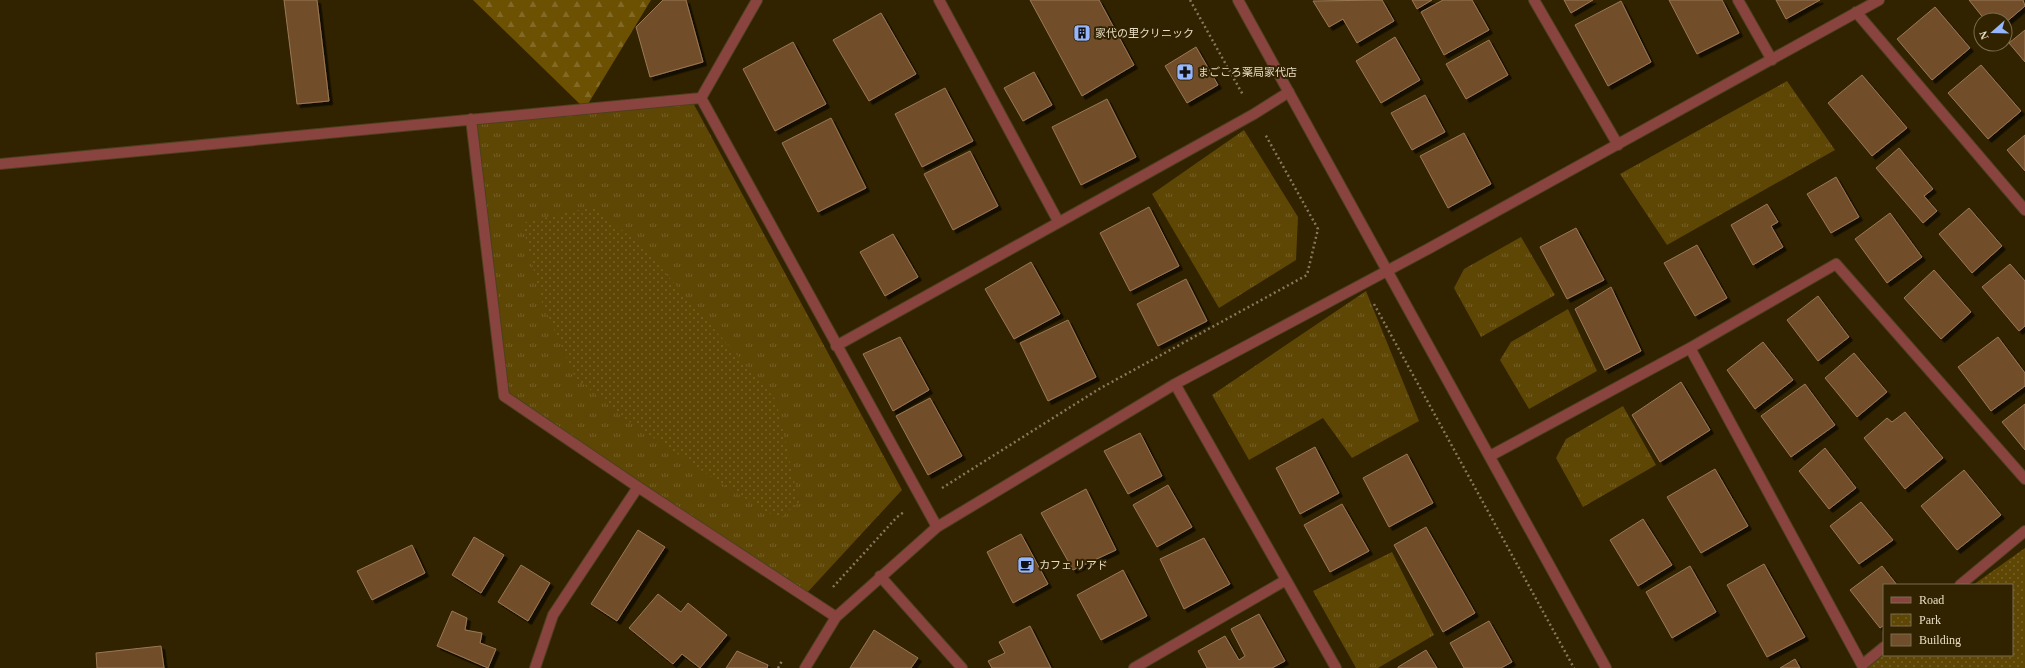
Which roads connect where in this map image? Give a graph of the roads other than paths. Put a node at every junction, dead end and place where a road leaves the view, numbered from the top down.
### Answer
1 (757, 0) edge
2 (939, 0) edge
3 (1238, 0) edge
4 (1534, 0) edge
5 (1738, 0) edge
6 (1879, 0) edge
7 (1856, 12) junction
8 (1772, 60) junction
9 (1289, 92) junction
10 (701, 98) junction
11 (471, 119) junction
12 (1618, 145) junction
13 (0, 164) edge
14 (2025, 210) edge
15 (1058, 222) junction
16 (1386, 272) junction
17 (836, 346) junction
18 (1690, 348) junction
19 (1175, 384) junction
20 (1490, 456) junction
21 (2025, 479) edge
22 (638, 487) junction
23 (937, 527) junction
24 (2025, 531) edge
25 (880, 576) junction
26 (1286, 580) junction
27 (1961, 584) edge
28 (836, 617) junction
29 (1883, 648) edge
30 (535, 668) edge
31 (805, 668) edge
32 (962, 668) edge
33 (1134, 668) edge
34 (1336, 668) edge
35 (1606, 668) edge

1 - 10 street
2 - 15 street
3 - 9 street
4 - 12 street
5 - 8 street
6 - 7 street
7 - 8 street
7 - 14 street
8 - 12 street
9 - 15 street
9 - 16 street
10 - 11 street
10 - 17 street
11 - 13 street
11 - 22 street
12 - 16 street
15 - 17 street
16 - 19 street
16 - 20 street
17 - 23 street
18 - 20 street
18 - 21 street
18 - 29 street
19 - 23 street
19 - 26 street
20 - 35 street
22 - 28 street
22 - 30 street
23 - 25 street
24 - 27 street
25 - 28 street
25 - 32 street
26 - 33 street
26 - 34 street
28 - 31 street

